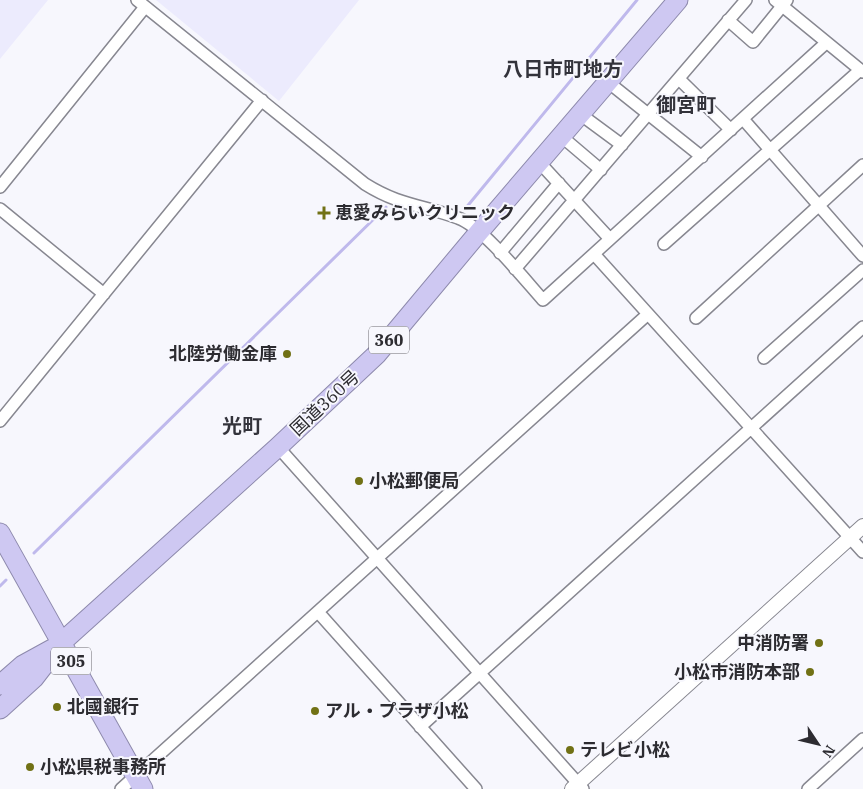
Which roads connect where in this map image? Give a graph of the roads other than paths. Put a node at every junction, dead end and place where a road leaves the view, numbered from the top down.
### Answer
1 (678, 0) edge
2 (746, 0) edge
3 (781, 2) edge
4 (141, 3) edge
5 (728, 20) junction
6 (826, 43) junction
7 (862, 71) edge
8 (679, 79) junction
9 (608, 82) junction
10 (262, 100) junction
11 (580, 114) junction
12 (649, 115) junction
13 (743, 119) junction
14 (731, 130) junction
15 (561, 136) junction
16 (622, 145) junction
17 (769, 149) junction
18 (702, 157) junction
19 (539, 162) junction
20 (863, 165) edge
21 (601, 170) junction
22 (559, 183) junction
23 (0, 187) edge
24 (575, 200) junction
25 (819, 207) junction
26 (0, 209) edge
27 (479, 232) junction
28 (610, 239) junction
29 (664, 244) dead end
30 (500, 253) junction
31 (594, 254) junction
32 (863, 256) edge
33 (515, 269) junction
34 (863, 270) edge
35 (104, 294) junction
36 (648, 314) junction
37 (696, 318) dead end
38 (863, 327) edge
39 (764, 358) dead end
40 (0, 421) edge
41 (750, 429) junction
42 (278, 447) junction
43 (863, 526) edge
44 (0, 533) edge
45 (850, 538) junction
46 (863, 552) edge
47 (376, 560) junction
48 (318, 612) junction
49 (61, 644) junction
50 (478, 674) junction
51 (0, 685) edge
52 (0, 709) edge
53 (420, 727) junction
54 (863, 739) edge
55 (139, 782) edge
56 (578, 787) edge
57 (122, 789) edge
58 (476, 789) edge
59 (808, 789) edge

1 - 9 highway, 国道360号 / 360
2 - 5 street
3 - 5 street
3 - 6 street
4 - 10 street
4 - 23 street
5 - 8 street
6 - 7 street
6 - 13 street
7 - 17 street
8 - 12 street
8 - 14 street
9 - 11 highway, 国道360号 / 360
9 - 12 street
10 - 27 street
10 - 35 street
11 - 15 highway, 国道360号 / 360
11 - 16 street
12 - 16 street
12 - 18 street
13 - 14 street
13 - 17 street
14 - 18 street
15 - 19 highway, 国道360号 / 360
15 - 21 street
16 - 21 street
17 - 25 street
17 - 29 street
18 - 28 street
19 - 22 street
19 - 27 highway, 国道360号 / 360
20 - 25 street
21 - 24 street
22 - 24 street
22 - 30 street
24 - 28 street
24 - 33 street
25 - 32 street
25 - 37 street
26 - 35 street
27 - 30 street
27 - 42 highway, 国道360号 / 360
28 - 31 street
30 - 33 street
31 - 33 street
31 - 36 street
34 - 39 street
35 - 40 street
36 - 41 street
36 - 47 street
38 - 41 street
41 - 45 street
41 - 50 street
42 - 47 street
42 - 49 highway, 国道360号 / 360
43 - 45 street
44 - 49 highway, 305
45 - 46 street
45 - 56 street
47 - 48 street
47 - 50 street
48 - 53 street
48 - 55 street
49 - 51 highway, 国道360号 / 360
49 - 52 highway, 国道360号 / 360
49 - 55 highway, 305
50 - 53 street
50 - 56 street
53 - 58 street
54 - 59 street
55 - 57 street

